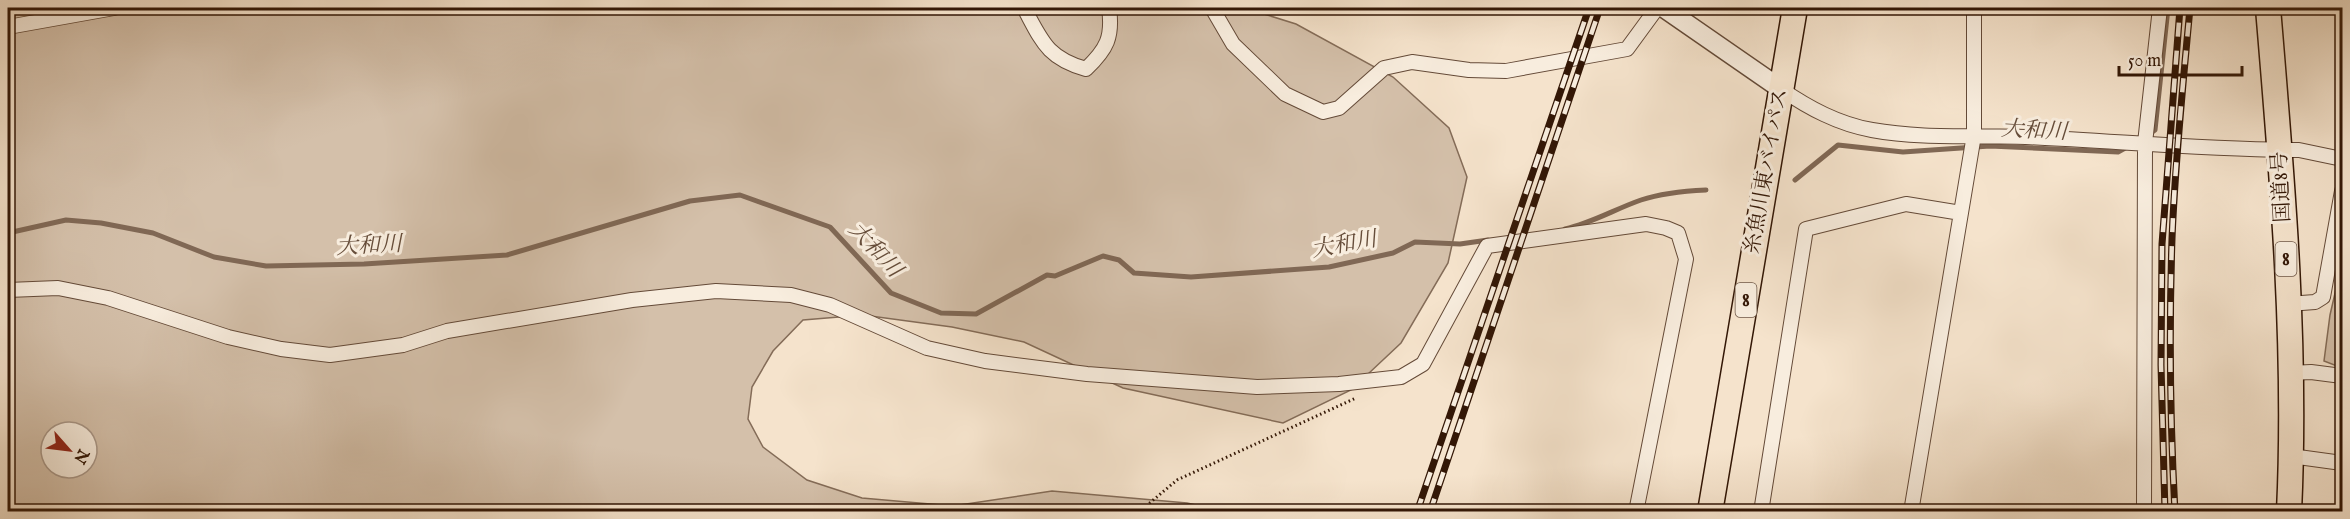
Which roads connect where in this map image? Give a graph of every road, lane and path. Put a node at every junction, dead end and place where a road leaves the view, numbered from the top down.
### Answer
1 (114, 8) edge
2 (1024, 8) edge
3 (1109, 8) edge
4 (1212, 8) edge
5 (1657, 8) edge
6 (1664, 8) edge
7 (1795, 8) edge
8 (1974, 8) edge
9 (2160, 8) edge
10 (2268, 8) edge
11 (8, 27) edge
12 (1781, 89) junction
13 (1974, 135) junction
14 (2145, 143) junction
15 (2280, 150) junction
16 (2343, 159) edge
17 (2343, 190) edge
18 (1960, 213) junction
19 (8, 290) edge
20 (2288, 304) junction
21 (2290, 373) junction
22 (2343, 376) edge
23 (1359, 397) dead end
24 (2291, 456) junction
25 (2343, 463) edge
26 (1139, 512) edge
27 (1636, 512) edge
28 (1710, 512) edge
29 (1761, 512) edge
30 (1911, 512) edge
31 (2144, 512) edge
32 (2289, 512) edge

1 - 11 street
2 - 3 street
4 - 5 street
6 - 12 street
7 - 12 highway, 糸魚川東バイパス / 8
8 - 13 street
9 - 14 street
10 - 15 highway, 国道8号 / 8
12 - 13 street
12 - 28 highway, 糸魚川東バイパス / 8
13 - 14 street
13 - 18 street
14 - 15 street
14 - 31 street
15 - 16 street
15 - 20 highway, 国道8号 / 8
17 - 20 street
18 - 29 street
18 - 30 street
19 - 27 street
20 - 21 highway, 国道8号 / 8
21 - 22 street
21 - 24 highway, 国道8号 / 8
23 - 26 path
24 - 25 street
24 - 32 highway, 国道8号 / 8

